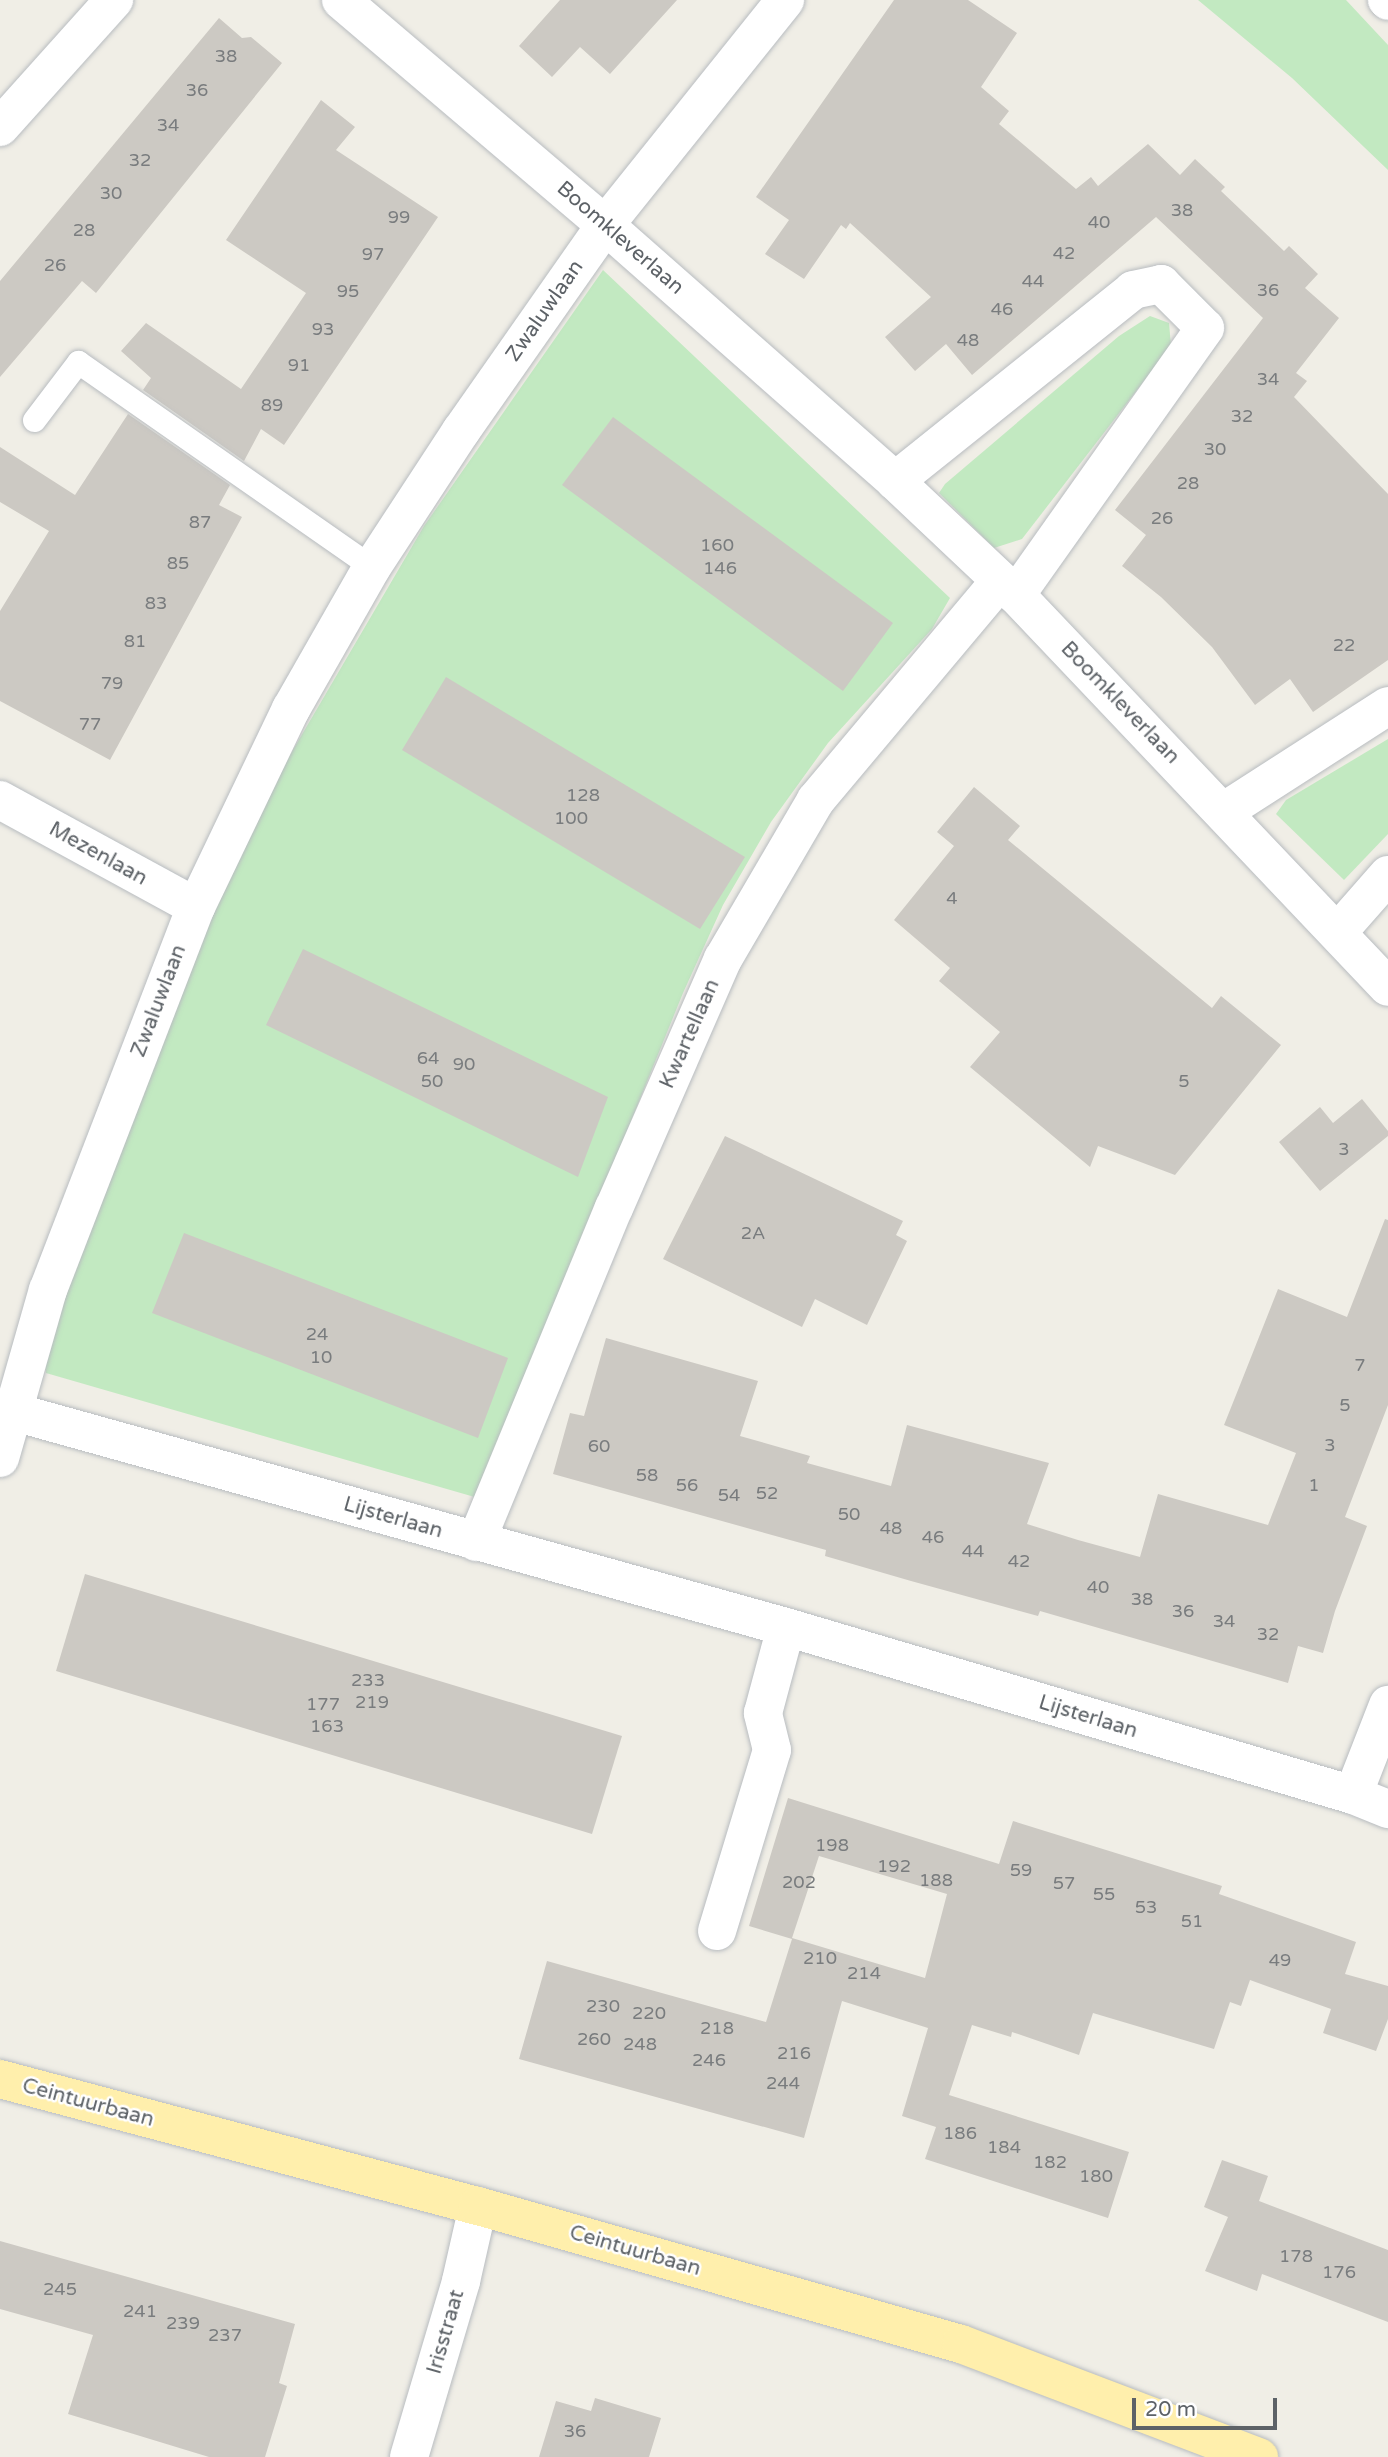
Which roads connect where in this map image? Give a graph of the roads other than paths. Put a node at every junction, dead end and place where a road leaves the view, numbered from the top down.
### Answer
1 (114, 0) edge
2 (341, 0) edge
3 (785, 0) edge
4 (0, 127) edge
5 (605, 225) junction
6 (34, 420) dead end
7 (895, 481) junction
8 (372, 567) junction
9 (1008, 588) junction
10 (1388, 706) edge
11 (0, 800) edge
12 (1223, 812) junction
13 (1388, 875) edge
14 (196, 907) junction
15 (1338, 932) junction
16 (1388, 987) edge
17 (7, 1410) edge
18 (0, 1458) edge
19 (476, 1542) junction
20 (786, 1627) junction
21 (1388, 1705) edge
22 (1353, 1795) junction
23 (1388, 1809) edge
24 (717, 1931) dead end
25 (0, 2079) edge
26 (478, 2206) junction
27 (409, 2457) edge
28 (1259, 2457) edge

1 - 4 street
2 - 5 street, Boomkleverlaan
3 - 5 street, Zwaluwlaan
5 - 7 street, Boomkleverlaan
5 - 8 street, Zwaluwlaan
6 - 8 lane
7 - 9 street, Boomkleverlaan
7 - 9 street
8 - 14 street, Zwaluwlaan
9 - 12 street, Boomkleverlaan
9 - 19 street, Kwartellaan
10 - 12 street
11 - 14 street, Mezenlaan
12 - 15 street, Boomkleverlaan
13 - 15 street
14 - 17 street, Zwaluwlaan
15 - 16 street, Boomkleverlaan
17 - 18 street, Zwaluwlaan
17 - 19 street, Lijsterlaan
19 - 20 street, Lijsterlaan
20 - 22 street, Lijsterlaan
20 - 24 street
21 - 22 street
22 - 23 street, Lijsterlaan
25 - 26 main road, Ceintuurbaan
26 - 27 street, Irisstraat
26 - 28 main road, Ceintuurbaan

